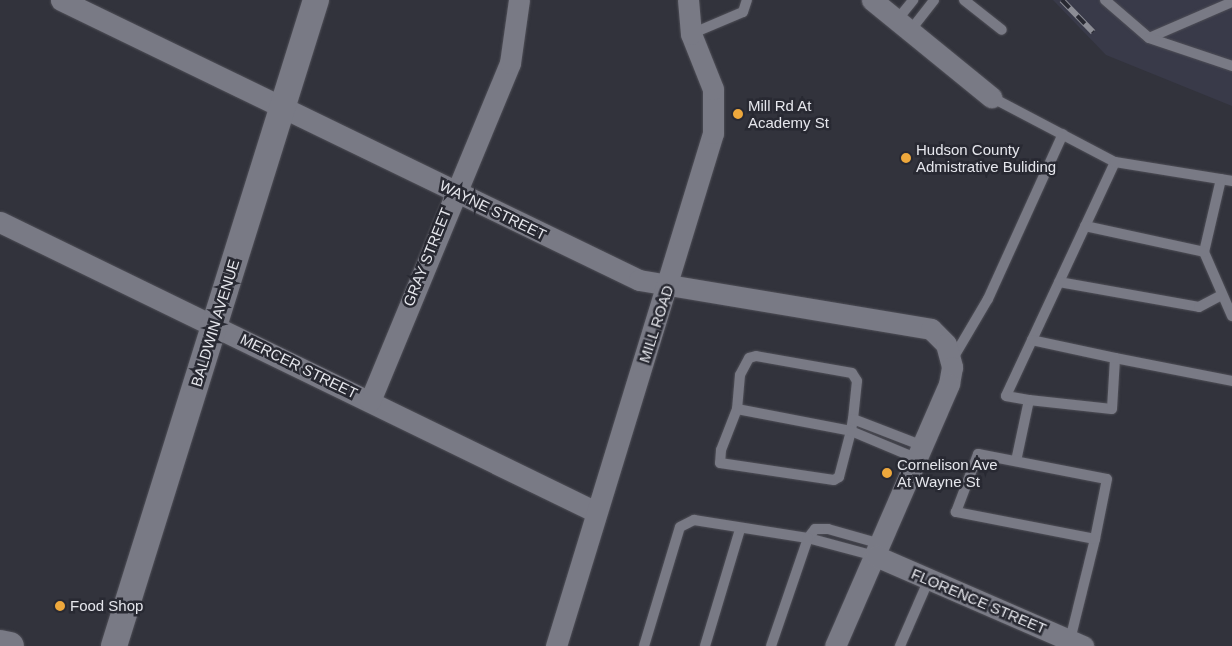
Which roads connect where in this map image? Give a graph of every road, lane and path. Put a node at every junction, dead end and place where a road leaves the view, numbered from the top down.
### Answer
1 (61, 0) edge
2 (316, 0) edge
3 (519, 0) edge
4 (688, 0) edge
5 (747, 0) edge
6 (872, 0) edge
7 (913, 0) edge
8 (934, 0) edge
9 (964, 0) edge
10 (1105, 0) edge
11 (1232, 2) edge
12 (903, 25) junction
13 (1002, 30) dead end
14 (691, 34) junction
15 (1149, 38) junction
16 (1232, 66) edge
17 (992, 97) joint
18 (282, 106) junction
19 (1064, 134) junction
20 (1115, 162) junction
21 (1221, 179) junction
22 (1232, 181) edge
23 (454, 191) junction
24 (0, 222) edge
25 (1085, 226) junction
26 (1204, 252) junction
27 (1059, 282) junction
28 (668, 288) junction
29 (1222, 295) junction
30 (1232, 316) edge
31 (214, 325) junction
32 (1032, 340) junction
33 (948, 353) junction
34 (1116, 358) junction
35 (1232, 381) edge
36 (1028, 400) junction
37 (370, 401) junction
38 (737, 409) junction
39 (853, 419) junction
40 (851, 432) junction
41 (921, 452) junction
42 (1016, 461) junction
43 (596, 512) junction
44 (740, 529) junction
45 (808, 538) junction
46 (1095, 539) junction
47 (878, 550) junction
48 (929, 579) junction
49 (1076, 643) edge
50 (0, 644) edge
51 (10, 646) edge
52 (114, 646) edge
53 (556, 646) edge
54 (644, 646) edge
55 (705, 646) edge
56 (770, 646) edge
57 (835, 646) edge
58 (900, 646) edge

1 - 18 street, WAYNE STREET
2 - 18 street, BALDWIN AVENUE
3 - 23 street, GRAY STREET
4 - 14 street, MILL ROAD
5 - 14 lane
6 - 12 street
7 - 12 lane
8 - 12 lane
9 - 13 lane
10 - 15 lane
11 - 15 lane
12 - 17 street
14 - 28 street, MILL ROAD
15 - 16 lane
17 - 19 lane
18 - 23 street, WAYNE STREET
18 - 31 street, BALDWIN AVENUE
19 - 20 lane
19 - 33 lane
20 - 21 lane
20 - 25 lane
21 - 22 lane
21 - 26 lane
23 - 28 street, WAYNE STREET
23 - 37 street, GRAY STREET
24 - 31 street, MERCER STREET
25 - 26 lane
25 - 27 lane
26 - 29 lane
27 - 29 lane
27 - 32 lane
28 - 33 street, WAYNE STREET
28 - 43 street, MILL ROAD
29 - 30 lane
31 - 37 street, MERCER STREET
31 - 52 street, BALDWIN AVENUE
32 - 34 lane
32 - 36 lane
33 - 41 street
34 - 35 lane
34 - 36 lane
36 - 42 lane
37 - 43 street, MERCER STREET
38 - 39 lane
38 - 40 lane
38 - 40 lane
39 - 40 lane
39 - 41 lane
40 - 41 lane
41 - 47 street
42 - 46 lane
42 - 46 lane
43 - 53 street, MILL ROAD
44 - 45 lane
44 - 54 lane
44 - 55 lane
45 - 47 lane
45 - 56 lane
46 - 49 lane
47 - 48 street, FLORENCE STREET
47 - 57 street
48 - 49 street, FLORENCE STREET
48 - 58 lane
50 - 51 main road

